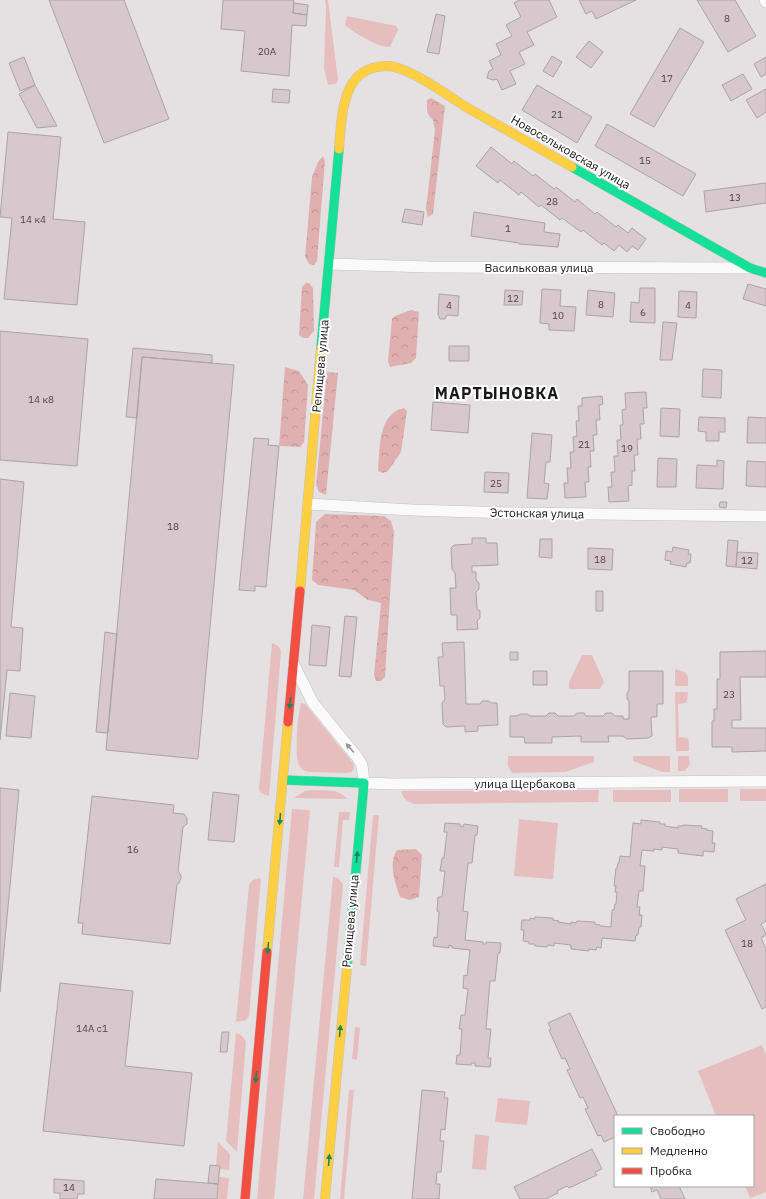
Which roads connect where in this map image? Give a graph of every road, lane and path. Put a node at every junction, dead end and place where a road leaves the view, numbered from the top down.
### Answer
1 (362, 73) joint
2 (329, 264) junction
3 (750, 268) junction
4 (766, 273) edge
5 (308, 504) junction
6 (766, 516) edge
7 (294, 664) junction
8 (283, 780) junction
9 (766, 781) edge
10 (364, 783) junction
11 (245, 1199) edge
12 (325, 1199) edge

1 - 2 street, Репищева улица
1 - 3 street, Новосельковская улица
2 - 3 street, Васильковая улица
2 - 5 street, Репищева улица
3 - 4 street, Новосельковская улица
5 - 6 street, Эстонская улица
5 - 7 street, Репищева улица
7 -> 8 street, Репищева улица
10 -> 7 street, Репищева улица
8 - 10 street, улица Щербакова
8 -> 11 street, Репищева улица
9 - 10 street, улица Щербакова
12 -> 10 street, Репищева улица

